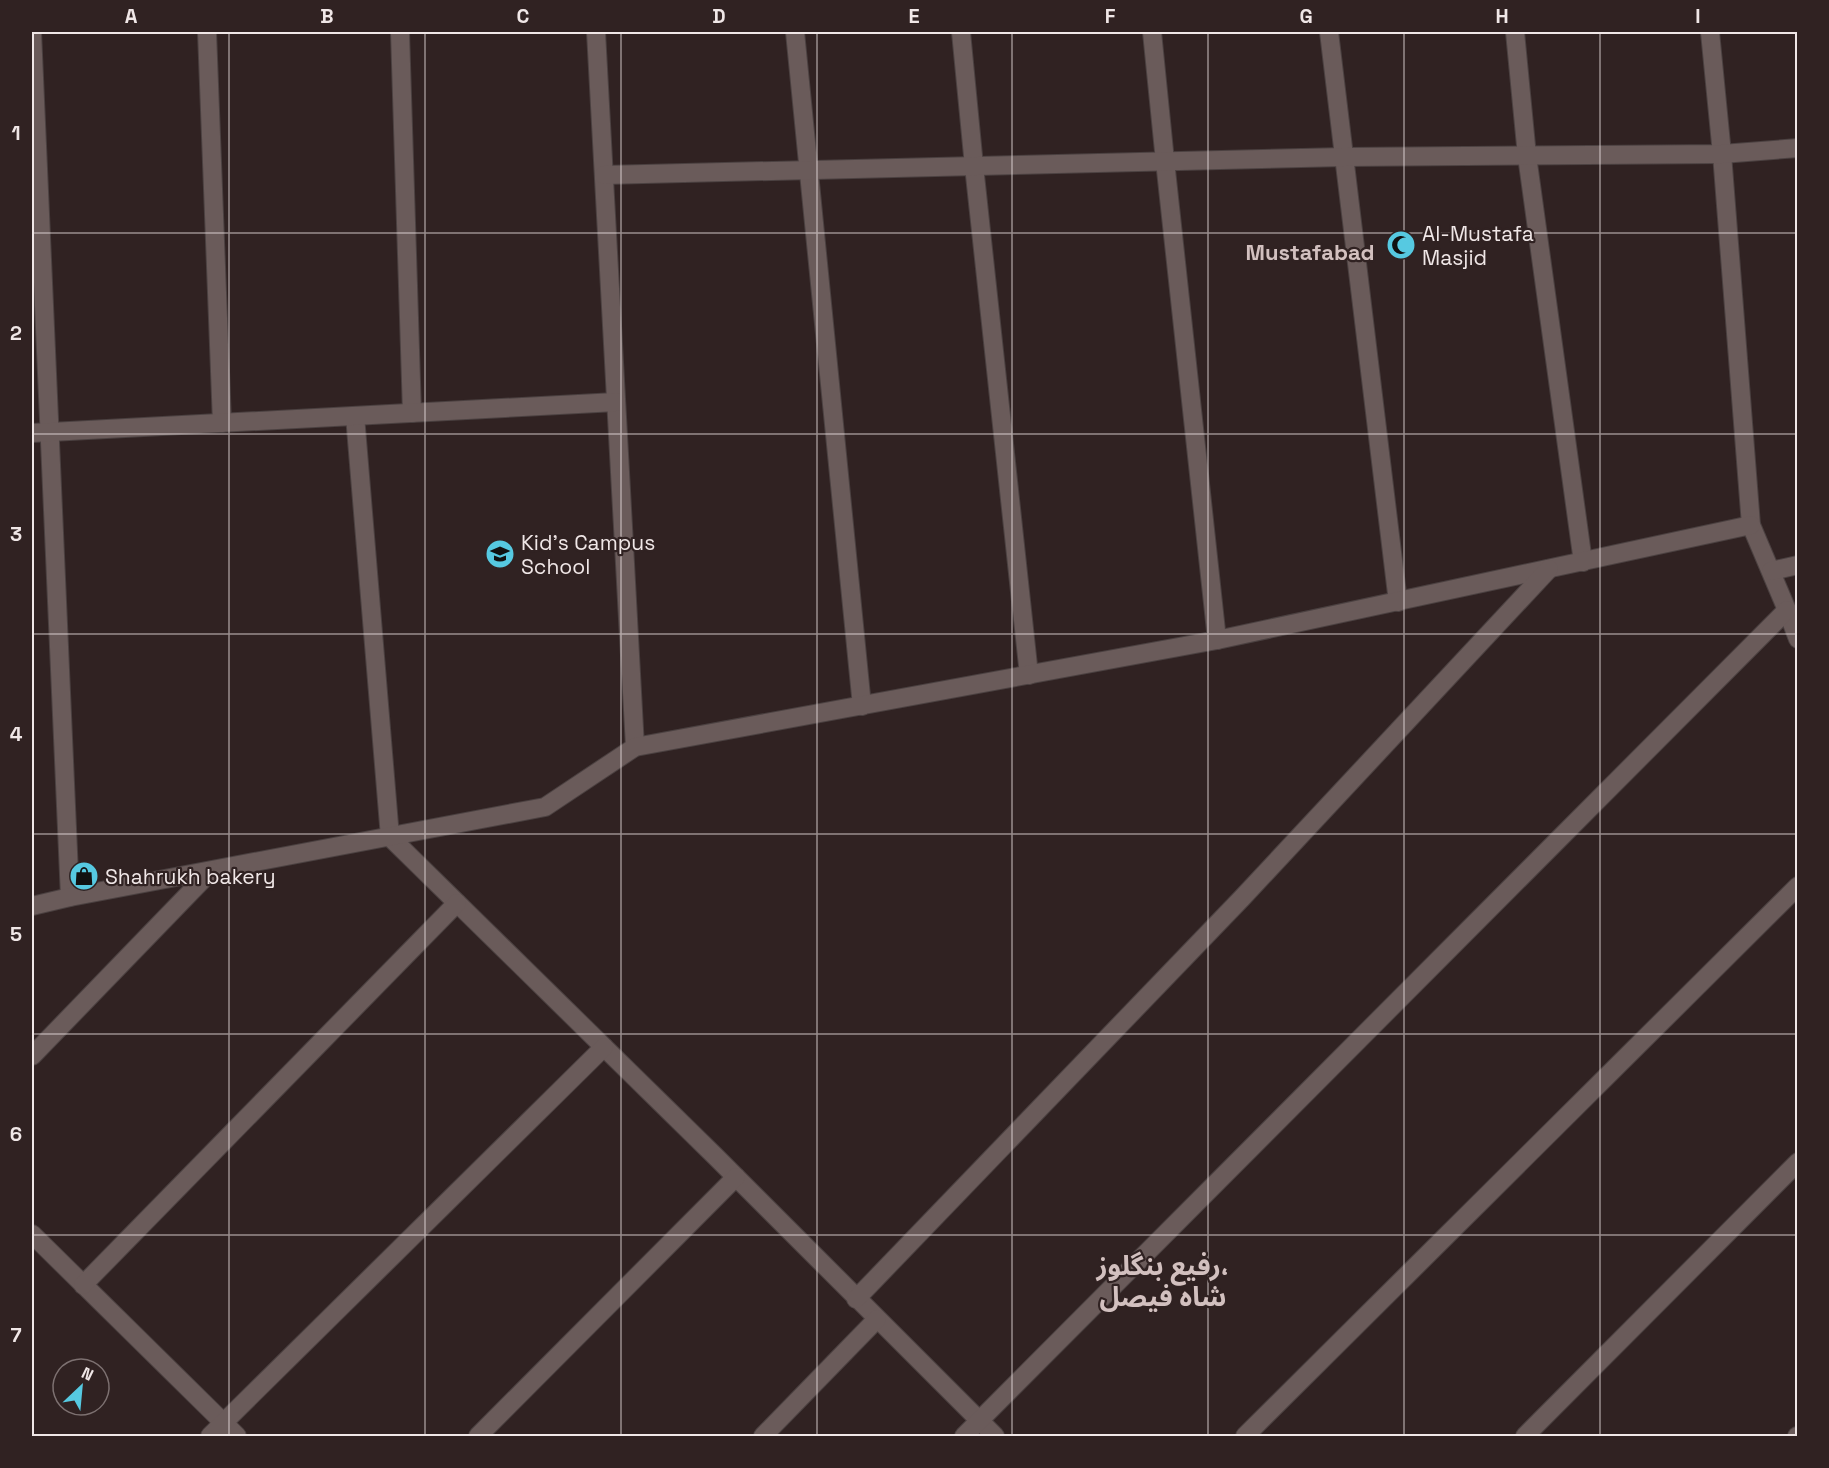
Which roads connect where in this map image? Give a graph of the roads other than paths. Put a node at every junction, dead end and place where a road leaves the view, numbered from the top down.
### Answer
1 (32, 32) edge
2 (207, 32) edge
3 (400, 32) edge
4 (596, 32) edge
5 (795, 32) edge
6 (961, 32) edge
7 (1152, 32) edge
8 (1329, 32) edge
9 (1515, 32) edge
10 (1710, 32) edge
11 (1797, 148) edge
12 (1722, 154) junction
13 (1527, 156) junction
14 (1344, 157) junction
15 (1165, 161) junction
16 (974, 166) junction
17 (808, 170) junction
18 (604, 175) junction
19 (616, 402) junction
20 (412, 413) junction
21 (355, 416) junction
22 (222, 423) junction
23 (40, 433) edge
24 (1751, 525) junction
25 (1583, 562) junction
26 (1797, 565) edge
27 (1549, 569) junction
28 (1771, 571) junction
29 (1398, 602) junction
30 (1787, 609) junction
31 (1797, 639) edge
32 (1217, 640) junction
33 (1029, 675) junction
34 (862, 706) junction
35 (635, 747) junction
36 (390, 837) junction
37 (211, 871) junction
38 (1797, 886) edge
39 (70, 897) junction
40 (457, 903) junction
41 (32, 906) edge
42 (604, 1047) junction
43 (32, 1056) edge
44 (1797, 1162) edge
45 (736, 1177) junction
46 (32, 1234) edge
47 (83, 1285) junction
48 (856, 1299) junction
49 (877, 1319) junction
50 (979, 1421) junction
51 (224, 1423) junction
52 (210, 1437) edge
53 (237, 1437) edge
54 (478, 1437) edge
55 (763, 1437) edge
56 (964, 1437) edge
57 (995, 1437) edge
58 (1245, 1437) edge
59 (1526, 1437) edge

1 - 23 street
2 - 22 street
3 - 20 street
4 - 18 street
5 - 17 street
6 - 16 street
7 - 15 street
8 - 14 street
9 - 13 street
10 - 12 street
11 - 12 street
12 - 13 street
12 - 24 street
13 - 14 street
13 - 25 street
14 - 15 street
14 - 29 street
15 - 16 street
15 - 32 street
16 - 17 street
16 - 33 street
17 - 18 street
17 - 34 street
18 - 19 street
19 - 20 street
19 - 35 street
20 - 21 street
21 - 22 street
21 - 36 street
22 - 23 street
23 - 39 street
24 - 25 street
24 - 28 street
25 - 27 street
26 - 28 street
27 - 29 street
27 - 48 street
28 - 30 street
29 - 32 street
30 - 31 street
30 - 50 street
32 - 33 street
33 - 34 street
34 - 35 street
35 - 36 street
36 - 37 street
36 - 40 street
37 - 39 street
37 - 43 street
38 - 58 street
39 - 41 street
40 - 42 street
40 - 47 street
42 - 45 street
42 - 51 street
44 - 59 street
45 - 48 street
45 - 54 street
46 - 47 street
47 - 51 street
48 - 49 street
49 - 50 street
49 - 55 street
50 - 56 street
50 - 57 street
51 - 52 street
51 - 53 street

